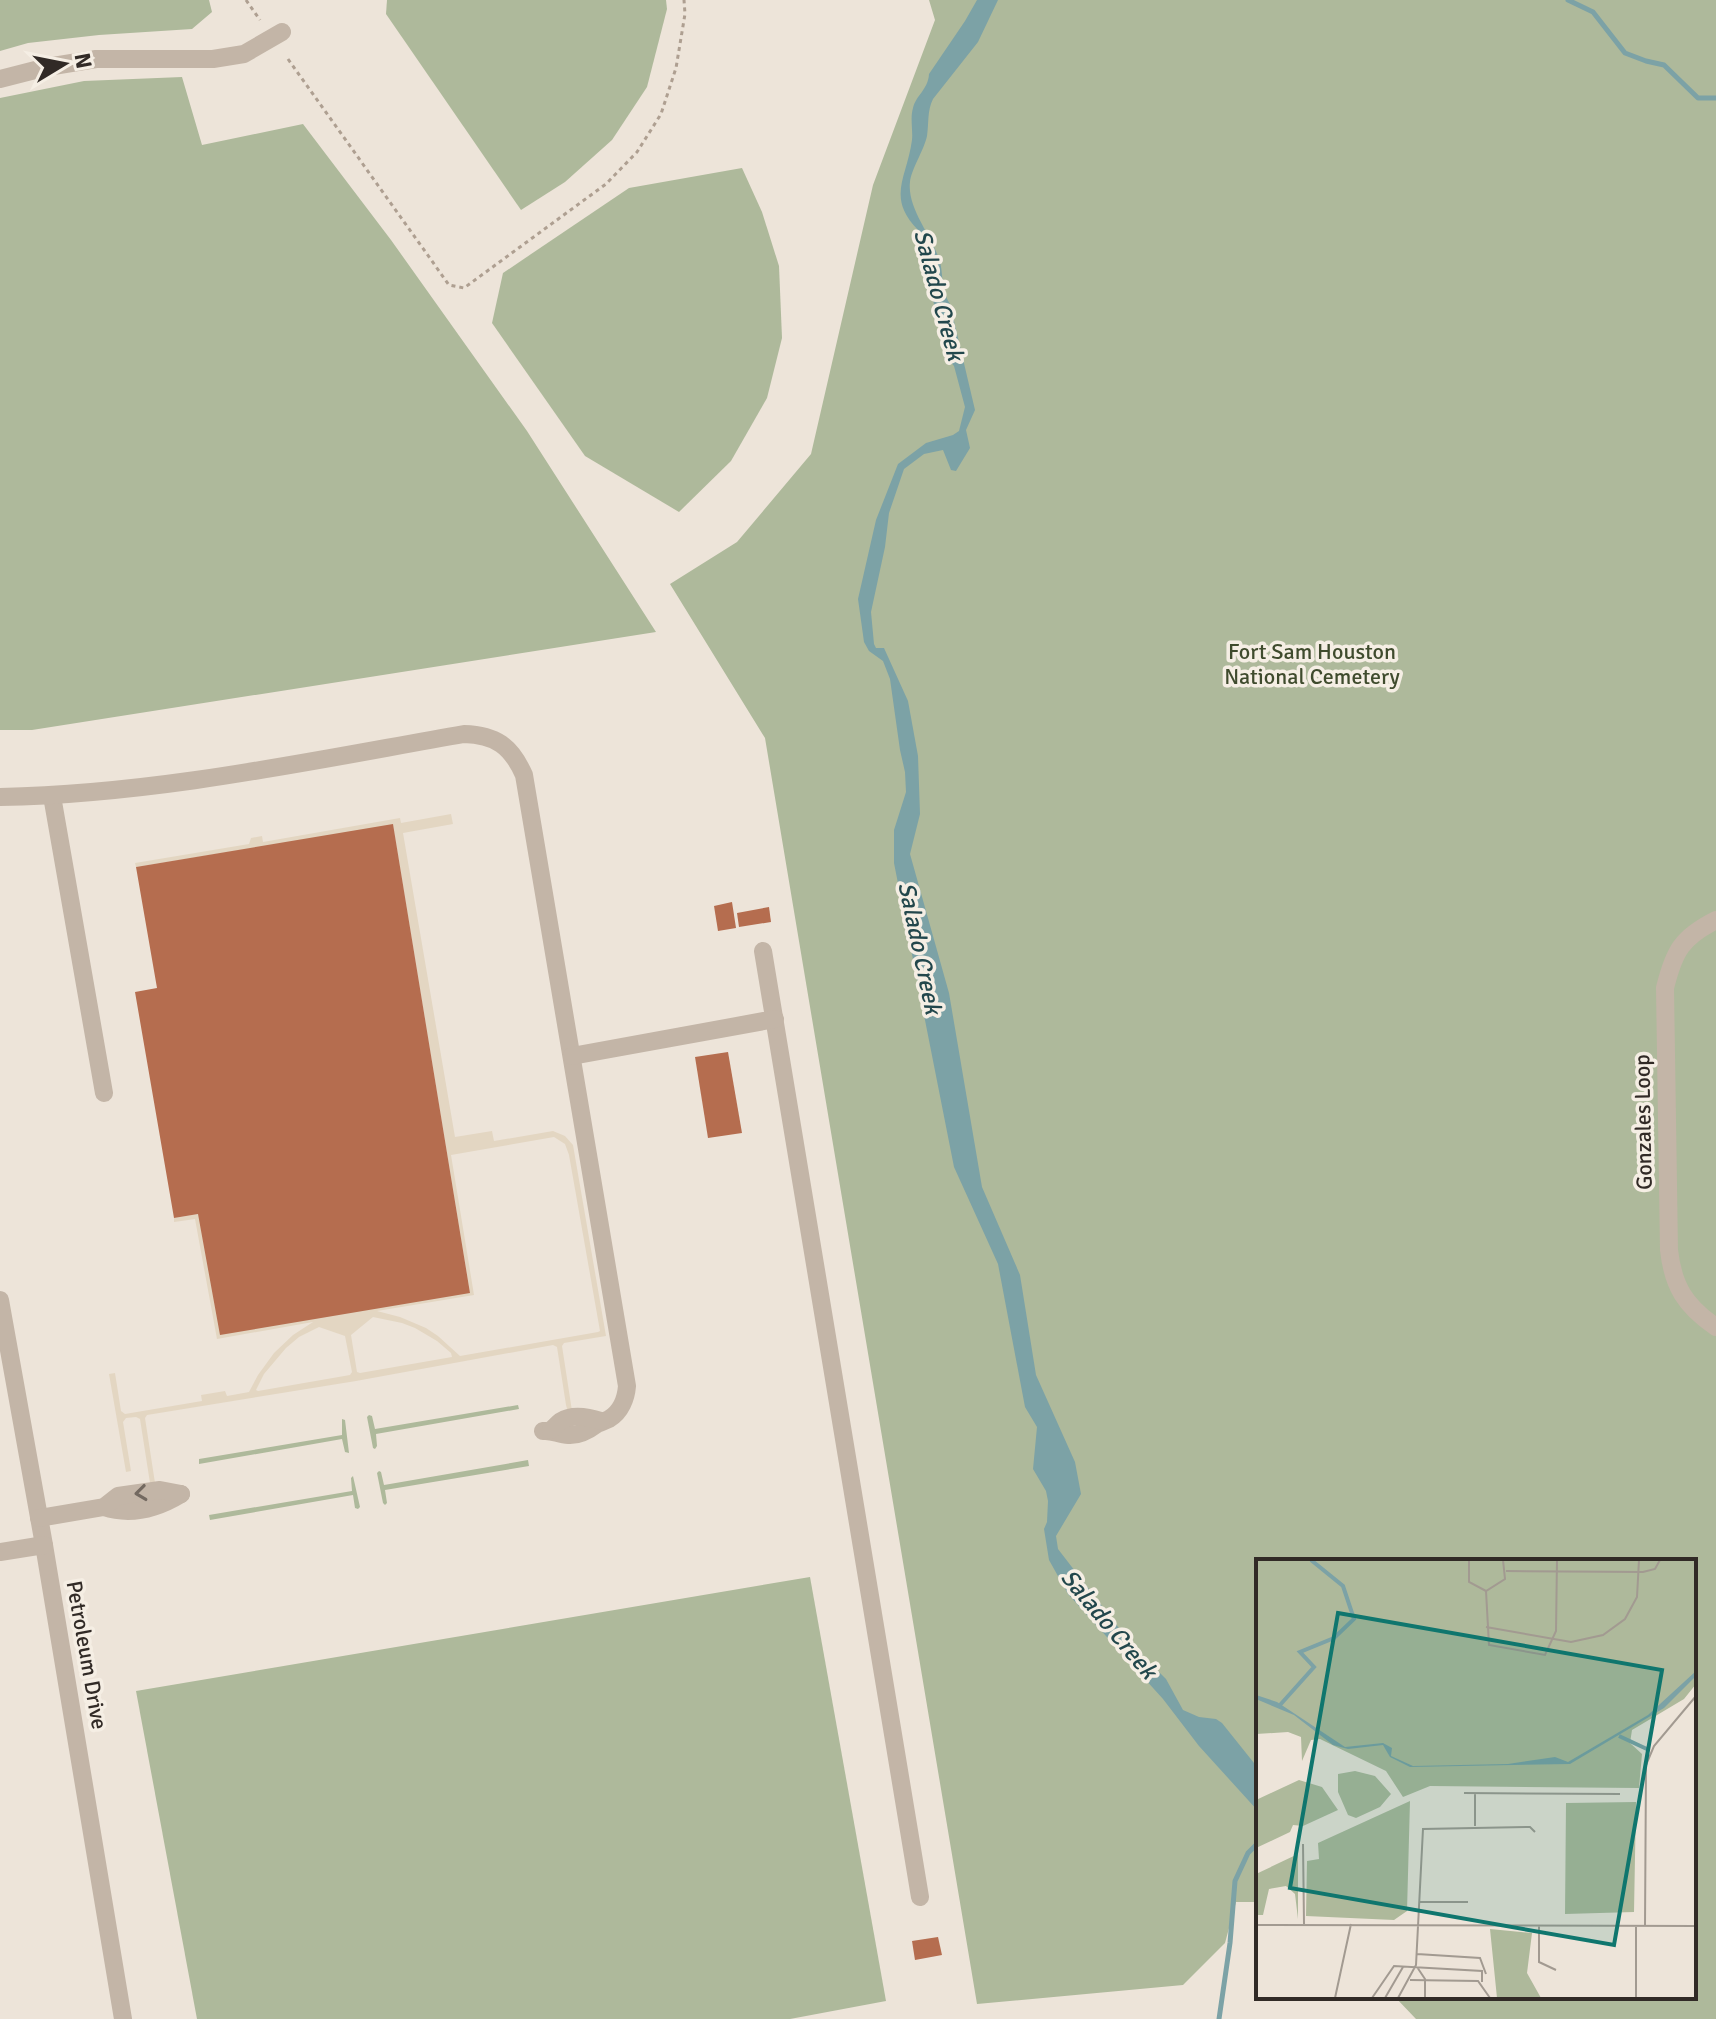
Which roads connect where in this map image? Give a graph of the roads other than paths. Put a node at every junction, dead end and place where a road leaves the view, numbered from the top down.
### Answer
1 (282, 32) dead end
2 (0, 79) edge
3 (52, 796) junction
4 (0, 797) edge
5 (1716, 920) edge
6 (763, 951) dead end
7 (775, 1019) junction
8 (572, 1056) junction
9 (104, 1093) dead end
10 (0, 1300) edge
11 (1716, 1327) edge
12 (547, 1431) dead end
13 (104, 1507) dead end
14 (39, 1518) junction
15 (44, 1545) junction
16 (0, 1552) edge
17 (920, 1897) dead end
18 (123, 2019) edge

1 - 2 street
3 - 4 street
3 - 8 street
3 - 9 street
5 - 11 street, Gonzales Loop
6 - 7 street
7 - 8 street
7 - 17 street
8 - 12 street
10 - 14 street, Petroleum Drive
13 - 14 street
14 - 15 street, Petroleum Drive
15 - 16 street
15 - 18 street, Petroleum Drive

